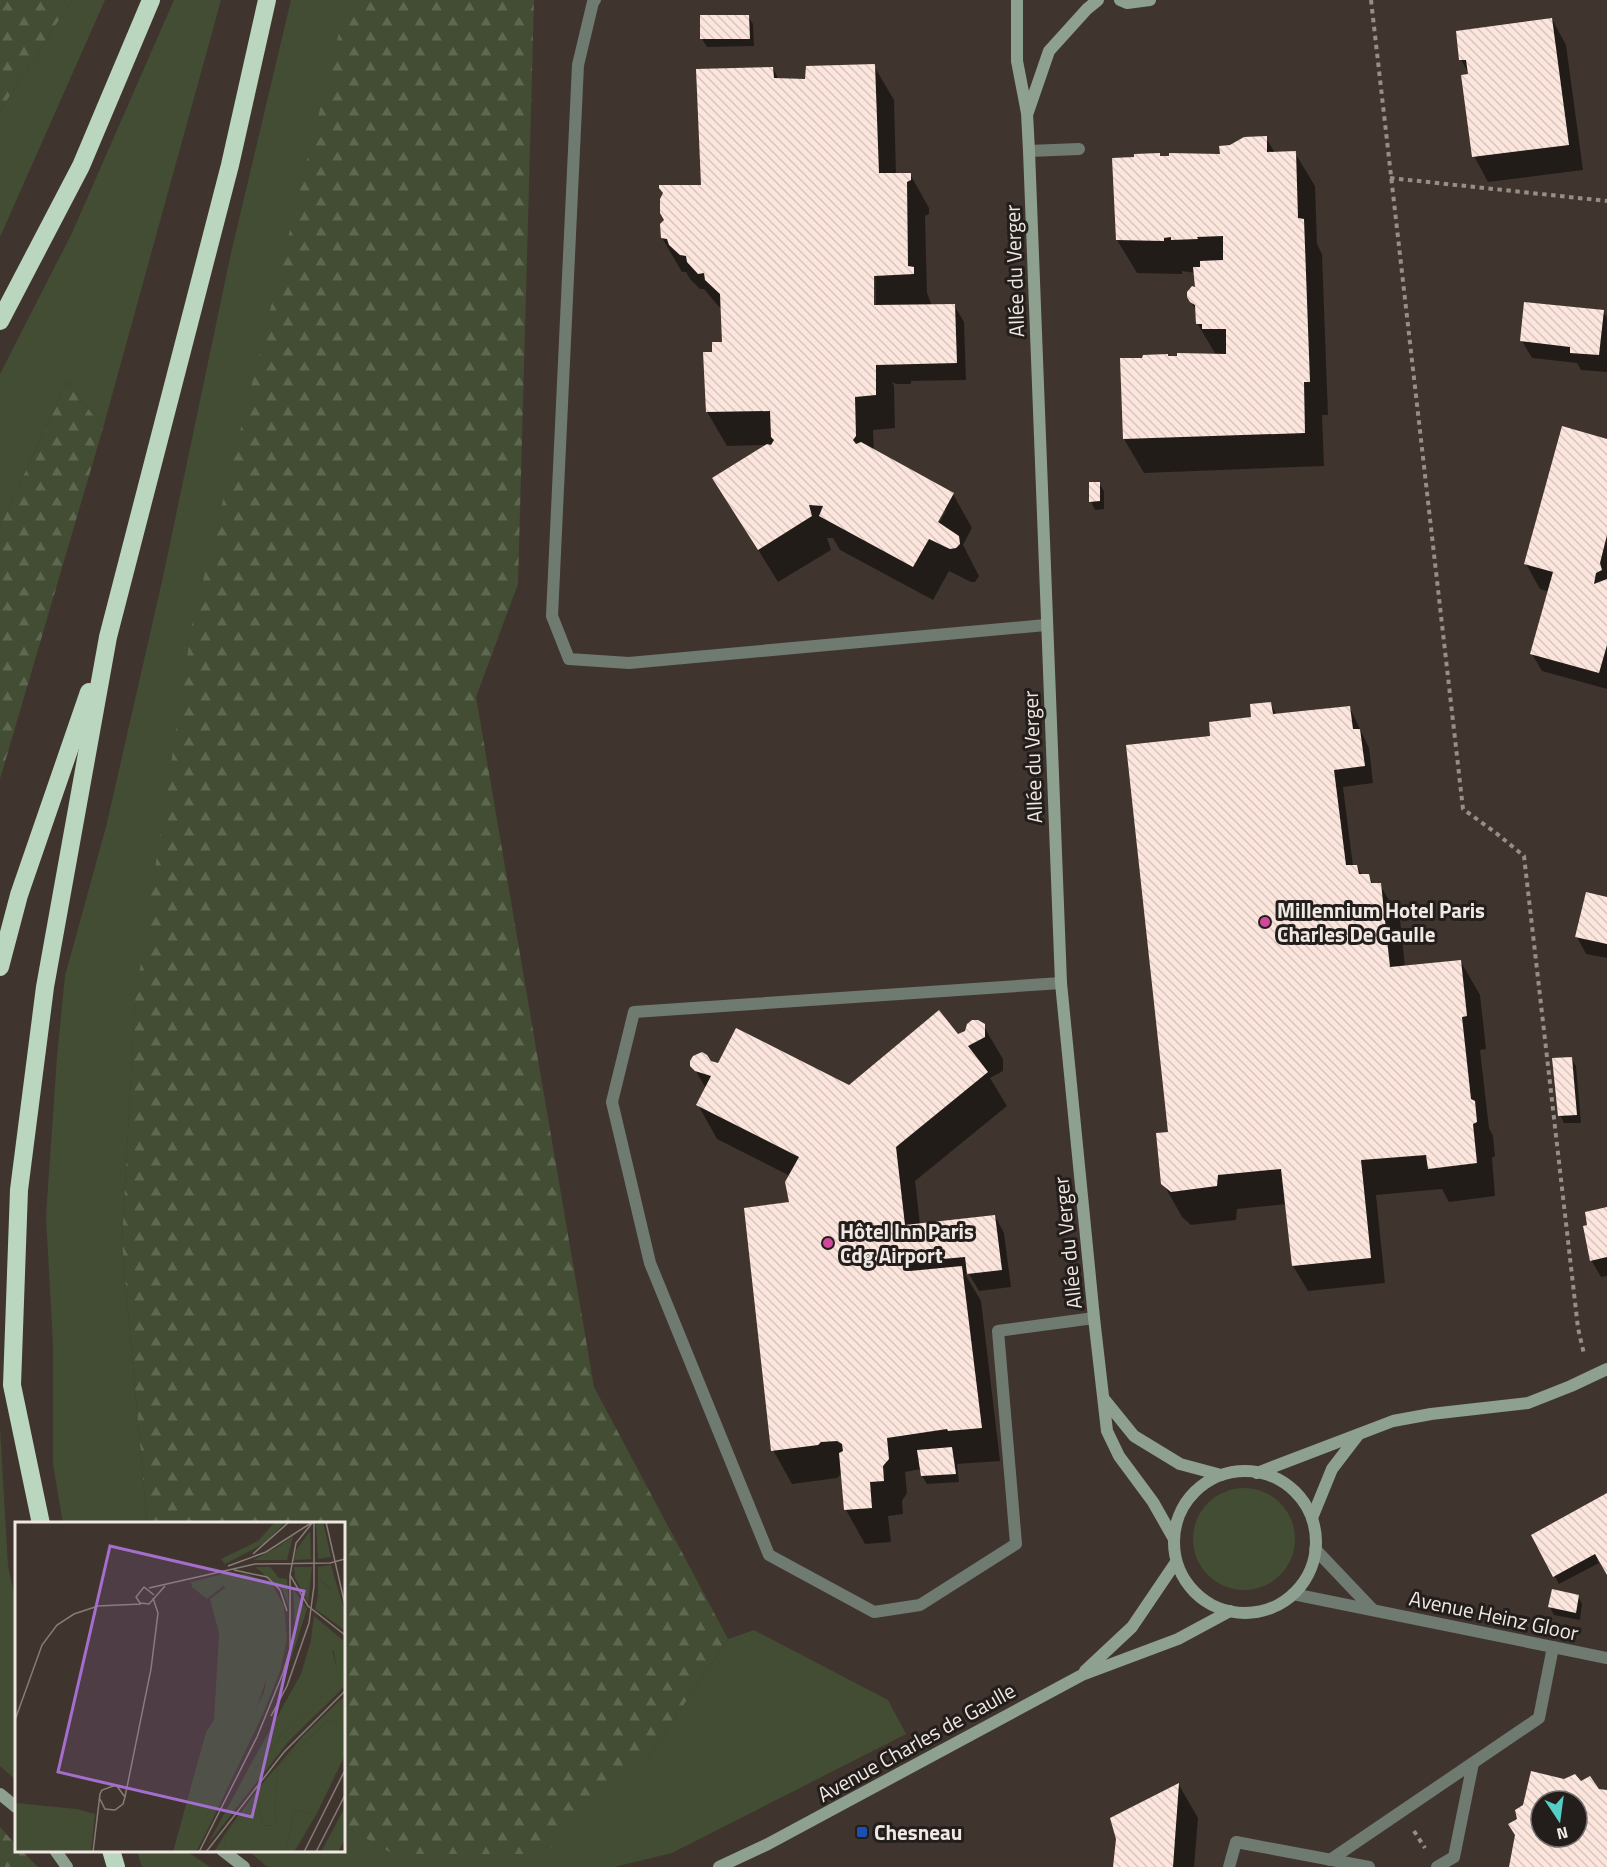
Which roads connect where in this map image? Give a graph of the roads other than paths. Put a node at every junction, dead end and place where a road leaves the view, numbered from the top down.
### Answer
1 (151, 0) edge
2 (267, 0) edge
3 (595, 0) edge
4 (1017, 0) edge
5 (1098, 0) edge
6 (1120, 0) edge
7 (1150, 0) edge
8 (1027, 113) junction
9 (1079, 149) dead end
10 (1029, 151) junction
11 (0, 321) edge
12 (1046, 624) junction
13 (108, 637) junction
14 (0, 967) edge
15 (1061, 983) junction
16 (1094, 1318) junction
17 (1607, 1369) edge
18 (1104, 1398) junction
19 (1359, 1434) junction
20 (1257, 1473) junction
21 (1221, 1475) junction
22 (1312, 1518) junction
23 (41, 1522) edge
24 (1174, 1539) junction
25 (1315, 1549) junction
26 (1176, 1562) junction
27 (1293, 1594) junction
28 (1372, 1609) junction
29 (1230, 1611) junction
30 (1553, 1647) junction
31 (1607, 1658) edge
32 (1082, 1675) junction
33 (1473, 1763) junction
34 (0, 1794) edge
35 (15, 1806) edge
36 (768, 1844) junction
37 (56, 1852) edge
38 (111, 1852) edge
39 (223, 1852) edge
40 (1330, 1860) junction
41 (67, 1867) edge
42 (116, 1867) edge
43 (244, 1867) edge
44 (718, 1867) edge
45 (736, 1867) edge
46 (1230, 1867) edge
47 (1369, 1867) edge
48 (1437, 1867) edge

1 - 11 highway
2 - 13 highway
3 - 12 street
4 - 8 street, Allée du Verger
5 - 8 street, Allée du Verger
6 - 7 street
8 - 10 street, Allée du Verger
9 - 10 street
10 - 12 street, Allée du Verger
12 - 15 street, Allée du Verger
13 - 14 highway
13 - 23 highway
15 - 16 street, Allée du Verger
15 - 16 street
16 - 18 street, Allée du Verger
17 - 19 street
18 - 21 street
18 - 24 street, Allée du Verger
19 - 20 street
19 - 22 street
20 - 21 street
20 - 22 street
21 - 24 street
22 - 25 street
24 - 26 street
25 - 27 street
25 - 28 street
26 - 29 street
26 - 32 street, Avenue Charles de Gaulle
27 - 28 street, Avenue Heinz Gloor
27 - 29 street
28 - 30 street, Avenue Heinz Gloor
29 - 32 street, Avenue Charles de Gaulle
30 - 31 street, Avenue Heinz Gloor
30 - 33 street
32 - 36 street, Avenue Charles de Gaulle
33 - 40 street
33 - 48 street
34 - 35 street
36 - 44 street, Avenue Charles de Gaulle
36 - 45 street, Avenue Charles de Gaulle
37 - 41 street
38 - 42 highway
39 - 43 street
40 - 46 street
40 - 47 street

